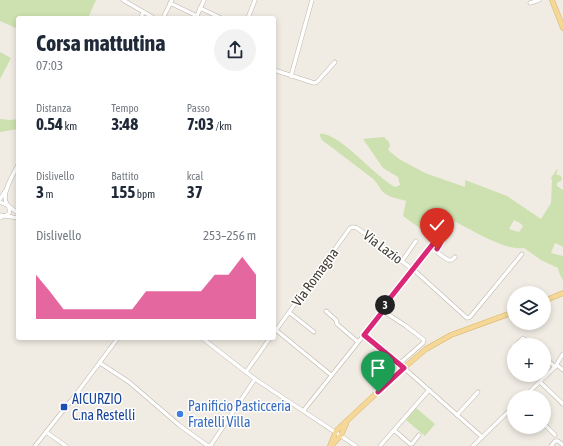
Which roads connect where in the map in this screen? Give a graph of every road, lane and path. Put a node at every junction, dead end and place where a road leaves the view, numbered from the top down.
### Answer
1 (123, 0) edge
2 (204, 0) edge
3 (255, 0) edge
4 (312, 0) edge
5 (539, 0) edge
6 (552, 0) edge
7 (171, 1) edge
8 (530, 3) dead end
9 (200, 8) junction
10 (143, 12) junction
11 (142, 16) edge
12 (150, 16) edge
13 (164, 16) edge
14 (195, 16) edge
15 (197, 16) edge
16 (217, 16) edge
17 (249, 16) edge
18 (561, 19) edge
19 (563, 28) edge
20 (335, 62) dead end
21 (276, 71) edge
22 (291, 76) junction
23 (16, 169) edge
24 (8, 188) junction
25 (0, 200) edge
26 (8, 206) junction
27 (16, 212) edge
28 (1, 216) edge
29 (16, 218) edge
30 (353, 227) joint
31 (416, 241) dead end
32 (522, 254) dead end
33 (455, 257) dead end
34 (402, 261) junction
35 (413, 270) junction
36 (563, 293) edge
37 (551, 298) edge
38 (326, 311) dead end
39 (383, 311) junction
40 (290, 313) junction
41 (507, 315) edge
42 (276, 328) edge
43 (276, 330) edge
44 (314, 332) dead end
45 (364, 335) junction
46 (117, 340) edge
47 (205, 340) edge
48 (269, 340) edge
49 (358, 342) junction
50 (563, 354) edge
51 (551, 362) edge
52 (100, 363) junction
53 (399, 364) junction
54 (556, 366) junction
55 (404, 368) junction
56 (563, 370) edge
57 (551, 371) edge
58 (246, 372) junction
59 (332, 375) junction
60 (255, 378) junction
61 (540, 382) joint
62 (429, 390) junction
63 (531, 390) edge
64 (478, 392) dead end
65 (563, 404) edge
66 (304, 410) junction
67 (507, 413) edge
68 (457, 414) junction
69 (348, 421) junction
70 (394, 430) junction
71 (336, 431) junction
72 (551, 431) edge
73 (46, 432) junction
74 (341, 435) junction
75 (419, 435) dead end
76 (555, 435) dead end
77 (482, 437) junction
78 (563, 445) edge
79 (35, 446) edge
80 (66, 446) edge
81 (331, 446) edge
82 (356, 446) edge
83 (380, 446) edge
84 (473, 446) edge
85 (551, 446) edge

1 - 10 street
2 - 9 street
3 - 17 street
4 - 22 street
5 - 8 street
6 - 18 main road
7 - 13 street
7 - 14 street
9 - 15 street
9 - 16 street
10 - 11 street
10 - 12 street
18 - 19 main road
20 - 22 street
21 - 22 street
23 - 24 street
24 - 25 street
24 - 26 street
25 - 26 street
26 - 27 street
26 - 28 street
28 - 29 street
30 - 34 street, Via Lazio
30 - 40 street, Via Romagna
31 - 34 street
32 - 35 street, Via Lazio
33 - 35 street
34 - 35 street, Via Lazio
35 - 39 street
36 - 37 main road
38 - 49 street
39 - 45 street
39 - 53 street
40 - 42 street, Via Romagna
40 - 44 street
41 - 55 main road
43 - 59 street
45 - 49 street
45 - 53 street
46 - 52 street
47 - 58 street
48 - 58 street
49 - 59 street
50 - 54 street
51 - 54 street
52 - 60 street
52 - 73 street
53 - 55 street
54 - 56 street
54 - 57 street
55 - 62 street
55 - 69 main road
58 - 60 street
59 - 66 street
60 - 66 street
61 - 63 street
61 - 65 street
62 - 68 street
62 - 70 street
64 - 68 street
66 - 71 street
67 - 77 street
68 - 77 street
69 - 71 main road
69 - 74 main road
70 - 75 street
70 - 83 street
71 - 74 street
71 - 81 main road
72 - 76 street
73 - 79 street
73 - 80 street
74 - 81 main road
74 - 82 street
77 - 84 street
78 - 85 street

